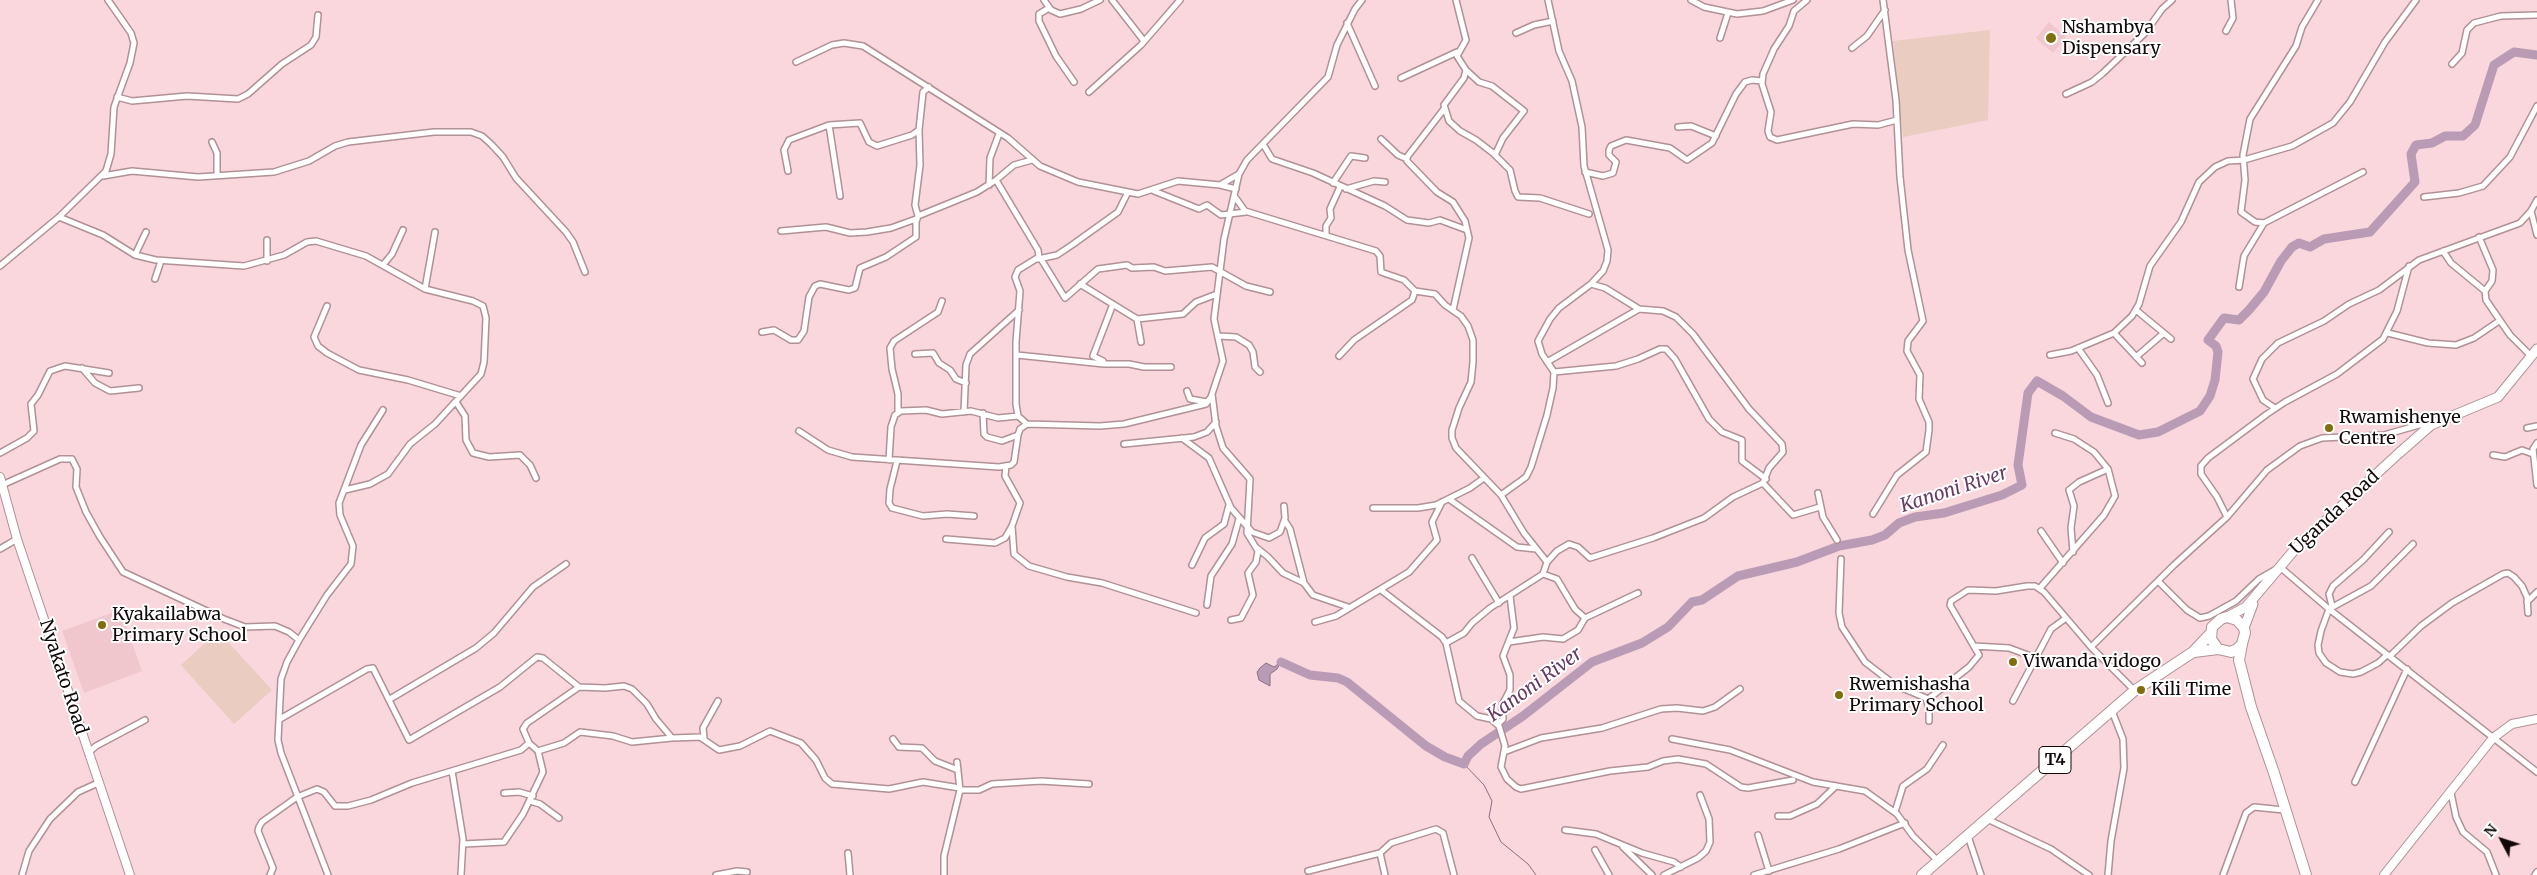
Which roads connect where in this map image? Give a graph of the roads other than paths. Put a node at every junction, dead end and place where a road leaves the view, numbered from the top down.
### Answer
1 (108, 0) edge
2 (1044, 0) edge
3 (1100, 0) edge
4 (1112, 0) edge
5 (1180, 0) edge
6 (1362, 0) edge
7 (1456, 0) edge
8 (1548, 0) edge
9 (1691, 0) edge
10 (1793, 0) edge
11 (1807, 0) edge
12 (1883, 0) edge
13 (2172, 0) edge
14 (2231, 0) edge
15 (2318, 0) edge
16 (2416, 0) edge
17 (1049, 8) junction
18 (1885, 9) junction
19 (1728, 13) junction
20 (2537, 14) edge
21 (318, 15) dead end
22 (1553, 21) junction
23 (1347, 23) junction
24 (2226, 31) dead end
25 (1516, 33) dead end
26 (1720, 38) dead end
27 (1144, 41) junction
28 (1852, 48) dead end
29 (1457, 52) junction
30 (796, 62) dead end
31 (2452, 64) dead end
32 (1466, 70) junction
33 (1401, 78) dead end
34 (917, 80) junction
35 (1762, 80) junction
36 (1074, 82) dead end
37 (1375, 86) dead end
38 (929, 87) junction
39 (923, 92) junction
40 (1089, 92) dead end
41 (2066, 94) dead end
42 (117, 97) junction
43 (2537, 108) edge
44 (1444, 109) junction
45 (1897, 120) junction
46 (829, 125) junction
47 (1678, 127) dead end
48 (919, 130) junction
49 (999, 134) junction
50 (1716, 136) junction
51 (1381, 139) dead end
52 (212, 142) dead end
53 (1263, 144) junction
54 (1495, 155) junction
55 (1365, 158) dead end
56 (1407, 159) junction
57 (1032, 160) junction
58 (2244, 160) junction
59 (788, 171) dead end
60 (1586, 172) junction
61 (2363, 172) dead end
62 (1239, 174) junction
63 (216, 175) junction
64 (103, 176) junction
65 (996, 180) junction
66 (1385, 182) dead end
67 (1333, 183) junction
68 (989, 184) junction
69 (1220, 185) junction
70 (1340, 187) junction
71 (1236, 189) junction
72 (1346, 189) junction
73 (1154, 190) junction
74 (1127, 194) junction
75 (840, 196) dead end
76 (1235, 197) junction
77 (2424, 197) dead end
78 (2537, 200) edge
79 (2531, 211) junction
80 (1248, 212) junction
81 (1230, 213) junction
82 (1589, 214) dead end
83 (59, 217) junction
84 (917, 218) junction
85 (2264, 223) junction
86 (403, 230) dead end
87 (1467, 230) junction
88 (781, 231) dead end
89 (146, 232) dead end
90 (436, 232) dead end
91 (1326, 235) junction
92 (2537, 235) edge
93 (2479, 237) junction
94 (267, 240) dead end
95 (2443, 251) junction
96 (135, 255) junction
97 (1039, 259) junction
98 (161, 261) junction
99 (267, 261) junction
100 (382, 265) junction
101 (0, 266) edge
102 (2409, 266) junction
103 (585, 272) dead end
104 (1220, 272) junction
105 (155, 279) dead end
106 (1080, 284) junction
107 (1590, 284) junction
108 (2239, 287) dead end
109 (425, 289) junction
110 (1415, 291) junction
111 (2484, 291) junction
112 (1270, 292) dead end
113 (1217, 294) junction
114 (942, 302) dead end
115 (1113, 304) junction
116 (327, 306) dead end
117 (1639, 309) junction
118 (1019, 310) junction
119 (1453, 310) junction
120 (2136, 310) junction
121 (1136, 319) junction
122 (2499, 321) junction
123 (762, 332) dead end
124 (2114, 333) junction
125 (2164, 333) junction
126 (2388, 333) junction
127 (1219, 336) junction
128 (2171, 339) dead end
129 (1141, 342) dead end
130 (2078, 348) junction
131 (2534, 353) edge
132 (915, 354) dead end
133 (1017, 355) junction
134 (2050, 355) dead end
135 (1339, 356) dead end
136 (2136, 357) junction
137 (1548, 362) junction
138 (2142, 363) dead end
139 (1108, 364) junction
140 (1171, 367) dead end
141 (82, 368) junction
142 (1260, 372) dead end
143 (1554, 372) junction
144 (109, 373) dead end
145 (966, 383) junction
146 (140, 388) dead end
147 (1187, 391) dead end
148 (1212, 393) junction
149 (461, 396) junction
150 (456, 402) junction
151 (1208, 402) junction
152 (2108, 403) dead end
153 (2275, 408) junction
154 (383, 410) dead end
155 (964, 412) junction
156 (898, 413) junction
157 (983, 413) junction
158 (1018, 416) junction
159 (1216, 422) junction
160 (1027, 424) junction
161 (2431, 425) junction
162 (2537, 426) edge
163 (2527, 428) dead end
164 (799, 431) dead end
165 (2055, 433) dead end
166 (1018, 435) junction
167 (1182, 438) junction
168 (2537, 443) edge
169 (1124, 444) dead end
170 (0, 453) edge
171 (2533, 454) junction
172 (2493, 455) dead end
173 (889, 460) junction
174 (897, 461) junction
175 (1006, 466) junction
176 (2108, 469) junction
177 (536, 478) dead end
178 (1484, 478) junction
179 (1, 481) edge
180 (1765, 481) junction
181 (2537, 485) edge
182 (345, 490) junction
183 (1818, 493) dead end
184 (1501, 495) junction
185 (1450, 499) junction
186 (1442, 502) junction
187 (1229, 504) junction
188 (1284, 506) dead end
189 (1820, 507) junction
190 (1373, 508) dead end
191 (1873, 514) dead end
192 (974, 516) dead end
193 (2228, 517) junction
194 (1239, 519) junction
195 (1285, 521) junction
196 (1012, 526) junction
197 (1246, 527) junction
198 (2041, 531) dead end
199 (2389, 532) dead end
200 (17, 539) junction
201 (946, 539) dead end
202 (1837, 540) dead end
203 (2413, 544) dead end
204 (1256, 548) junction
205 (0, 549) edge
206 (1536, 549) junction
207 (2073, 552) junction
208 (1472, 558) dead end
209 (1841, 559) dead end
210 (1547, 562) junction
211 (2063, 563) junction
212 (566, 564) dead end
213 (1192, 564) dead end
214 (2280, 566) junction
215 (1543, 574) junction
216 (2158, 581) junction
217 (1304, 583) junction
218 (2040, 588) junction
219 (1380, 590) junction
220 (2537, 592) edge
221 (1638, 593) dead end
222 (1510, 596) junction
223 (2256, 597) junction
224 (1499, 602) junction
225 (2527, 602) junction
226 (1208, 605) dead end
227 (1348, 607) junction
228 (2330, 608) junction
229 (1196, 613) dead end
230 (2528, 613) dead end
231 (2226, 617) junction
232 (1586, 618) junction
233 (2066, 618) junction
234 (1231, 620) dead end
235 (1315, 622) dead end
236 (2244, 628) junction
237 (2211, 633) junction
238 (298, 640) junction
239 (1509, 642) junction
240 (1446, 643) junction
241 (2242, 644) junction
242 (1974, 646) junction
243 (2091, 647) junction
244 (2221, 650) junction
245 (2193, 652) junction
246 (2389, 656) junction
247 (2036, 658) junction
248 (2407, 669) junction
249 (2242, 670) junction
250 (579, 686) junction
251 (1740, 689) dead end
252 (2134, 691) junction
253 (390, 699) junction
254 (1927, 700) junction
255 (718, 701) dead end
256 (2013, 701) dead end
257 (2112, 710) junction
258 (2537, 719) edge
259 (145, 720) dead end
260 (280, 720) junction
261 (1929, 722) dead end
262 (1498, 724) junction
263 (672, 738) junction
264 (704, 738) junction
265 (1672, 738) dead end
266 (2493, 738) junction
267 (893, 739) dead end
268 (528, 743) junction
269 (1943, 745) dead end
270 (538, 751) junction
271 (88, 752) junction
272 (1504, 752) junction
273 (957, 762) dead end
274 (958, 770) junction
275 (452, 771) junction
276 (2537, 772) edge
277 (1793, 780) dead end
278 (2355, 782) dead end
279 (98, 783) junction
280 (1089, 784) dead end
281 (1836, 786) junction
282 (960, 789) junction
283 (504, 793) dead end
284 (2451, 793) junction
285 (1700, 795) dead end
286 (532, 796) junction
287 (297, 797) junction
288 (530, 801) junction
289 (2284, 810) junction
290 (1895, 812) junction
291 (1778, 816) dead end
292 (559, 818) dead end
293 (1987, 819) junction
294 (1904, 823) junction
295 (1566, 830) dead end
296 (1758, 835) dead end
297 (1968, 836) junction
298 (463, 844) junction
299 (1621, 845) junction
300 (1595, 850) dead end
301 (1380, 852) junction
302 (848, 853) dead end
303 (1938, 862) junction
304 (1680, 867) junction
305 (1308, 870) dead end
306 (1769, 871) junction
307 (747, 872) dead end
308 (2537, 872) edge
309 (22, 875) edge
310 (130, 875) edge
311 (270, 875) edge
312 (328, 875) edge
313 (461, 875) edge
314 (716, 875) edge
315 (850, 875) edge
316 (944, 875) edge
317 (1385, 875) edge
318 (1454, 875) edge
319 (1609, 875) edge
320 (1652, 875) edge
321 (1664, 875) edge
322 (1754, 875) edge
323 (1922, 875) edge
324 (1981, 875) edge
325 (2089, 875) edge
326 (2108, 875) edge
327 (2223, 875) edge
328 (2306, 875) edge
329 (2384, 875) edge
330 (2496, 875) edge
331 (2535, 875) edge

1 - 42 street
2 - 17 street
3 - 17 street
4 - 27 street
5 - 27 street
6 - 23 street
7 - 29 street
8 - 22 street
9 - 19 street
10 - 19 street
11 - 35 street
12 - 18 street
13 - 41 street
14 - 24 street
15 - 58 street
16 - 58 street
17 - 36 street
18 - 28 street
18 - 45 street
19 - 26 street
20 - 31 street
21 - 42 street
22 - 25 street
22 - 60 street
23 - 37 street
23 - 53 street
27 - 40 street
29 - 32 street
29 - 33 street
30 - 34 street
32 - 44 street
32 - 54 street
34 - 38 street
34 - 39 street
35 - 45 street
35 - 50 street
38 - 39 street
38 - 49 street
39 - 48 street
42 - 64 street
43 - 77 street
44 - 54 street
44 - 56 street
45 - 191 street
46 - 48 street
46 - 59 street
46 - 75 street
47 - 50 street
48 - 84 street
49 - 57 street
49 - 68 street
50 - 60 street
51 - 56 street
52 - 63 street
53 - 62 street
53 - 67 street
54 - 82 street
55 - 67 street
56 - 87 street
57 - 65 street
57 - 74 street
58 - 85 street
58 - 120 street
60 - 107 street
61 - 85 street
62 - 69 street
62 - 71 street
63 - 64 street
63 - 103 street
64 - 83 street
65 - 68 street
65 - 97 street
66 - 72 street
67 - 70 street
68 - 84 street
69 - 71 street
69 - 73 street
70 - 72 street
70 - 91 street
71 - 76 street
72 - 87 street
73 - 74 street
73 - 81 street
74 - 97 street
76 - 80 street
76 - 81 street
78 - 79 street
79 - 92 street
79 - 93 street
80 - 81 street
80 - 91 street
81 - 104 street
83 - 96 street
83 - 101 street
84 - 88 street
84 - 123 street
85 - 108 street
86 - 100 street
87 - 119 street
89 - 96 street
90 - 109 street
91 - 110 street
93 - 95 street
93 - 111 street
94 - 99 street
95 - 102 street
95 - 111 street
96 - 98 street
97 - 106 street
97 - 118 street
98 - 99 street
98 - 105 street
99 - 100 street
100 - 109 street
102 - 126 street
102 - 153 street
104 - 106 street
104 - 112 street
104 - 113 street
106 - 115 street
107 - 117 street
107 - 137 street
109 - 149 street
110 - 119 street
110 - 135 street
111 - 122 street
113 - 121 street
113 - 127 street
114 - 156 street
115 - 121 street
115 - 139 street
116 - 149 street
117 - 137 street
117 - 180 street
118 - 133 street
118 - 145 street
119 - 178 street
120 - 124 street
120 - 125 street
121 - 129 street
122 - 126 street
122 - 131 street
124 - 130 street
124 - 136 street
125 - 128 street
125 - 136 street
126 - 153 street
127 - 142 street
127 - 148 street
130 - 134 street
130 - 152 street
131 - 161 main road, Uganda Road
132 - 145 street
133 - 139 street
133 - 158 street
136 - 138 street
137 - 143 street
139 - 140 street
141 - 144 street
141 - 146 street
141 - 170 street
143 - 180 street
143 - 184 street
145 - 155 street
147 - 151 street
148 - 151 street
148 - 159 street
149 - 150 street
150 - 177 street
150 - 182 street
151 - 160 street
153 - 193 street
154 - 182 street
155 - 156 street
155 - 157 street
156 - 173 street
157 - 158 street
157 - 166 street
158 - 160 street
159 - 167 street
159 - 197 street
160 - 166 street
161 - 193 street
161 - 214 main road, Uganda Road
162 - 163 street
164 - 173 street
165 - 176 street
166 - 175 street
167 - 169 street
167 - 187 street
168 - 171 street
171 - 172 street
171 - 181 street
173 - 174 street
174 - 175 street
174 - 192 street
175 - 196 street
176 - 207 street
176 - 207 street
178 - 184 street
178 - 185 street
179 - 200 street, Nyakato Road
179 - 238 street
180 - 189 street
180 - 210 street
182 - 238 street
183 - 189 street
184 - 206 street
185 - 186 street
185 - 206 street
186 - 190 street
186 - 219 street
187 - 194 street
187 - 213 street
188 - 195 street
189 - 202 street
193 - 216 street
194 - 197 street
194 - 226 street
195 - 197 street
195 - 217 street
196 - 201 street
196 - 229 street
197 - 204 street
198 - 211 street
199 - 228 street
200 - 205 street
200 - 271 street, Nyakato Road
203 - 228 street
204 - 217 street
204 - 234 street
206 - 210 street
207 - 211 street
208 - 224 street
209 - 254 street
210 - 215 street
211 - 218 street
212 - 253 street
214 - 216 street
214 - 223 main road, Uganda Road
214 - 228 street
215 - 222 street
215 - 232 street
216 - 243 street
217 - 227 street
218 - 233 street
218 - 242 street
219 - 227 street
219 - 240 street
220 - 225 street
221 - 232 street
222 - 224 street
222 - 239 street
223 - 231 main road, Uganda Road
223 - 236 main road, Uganda Road
224 - 240 street
225 - 230 street
225 - 246 street
227 - 235 street
228 - 246 street
228 - 246 street
231 - 236 highway
231 - 237 highway, T4
232 - 239 street
233 - 243 street
233 - 247 street
236 - 241 highway
237 - 244 highway
237 - 245 highway, T4
238 - 260 street
239 - 262 street
240 - 262 street
241 - 244 highway, T4
241 - 249 highway
242 - 247 street
242 - 254 street
243 - 252 street
244 - 245 highway, T4
244 - 249 highway
245 - 252 highway, T4
246 - 248 street
247 - 256 street
248 - 266 street
248 - 278 street
249 - 289 highway
250 - 253 street
250 - 263 street
250 - 268 street
251 - 272 street
252 - 257 highway, T4
253 - 260 street
254 - 261 street
255 - 264 street
257 - 293 highway, T4
257 - 326 street
258 - 266 street
259 - 271 street
260 - 287 street
262 - 272 street
263 - 264 street
263 - 270 street
264 - 282 street
265 - 281 street
266 - 276 street
266 - 284 street
267 - 274 street
268 - 270 street
268 - 275 street
269 - 290 street
270 - 286 street
271 - 279 street, Nyakato Road
272 - 277 street
273 - 274 street
274 - 282 street
275 - 287 street
275 - 298 street
279 - 309 street
279 - 310 street, Nyakato Road
280 - 282 street
281 - 290 street
281 - 291 street
282 - 316 street
283 - 286 street
284 - 329 street
284 - 330 street
285 - 304 street
286 - 288 street
287 - 311 street
287 - 312 street
288 - 292 street
288 - 298 street
289 - 327 street
289 - 328 highway
290 - 294 street
293 - 297 highway, T4
293 - 325 street
294 - 303 street
294 - 306 street
295 - 299 street
296 - 306 street
297 - 303 highway, T4
297 - 324 street
298 - 313 street
299 - 304 street
299 - 320 street
300 - 319 street
301 - 305 street
301 - 317 street
301 - 318 street
302 - 315 street
303 - 323 highway, T4
304 - 321 street
306 - 322 street
307 - 314 street
308 - 331 street

